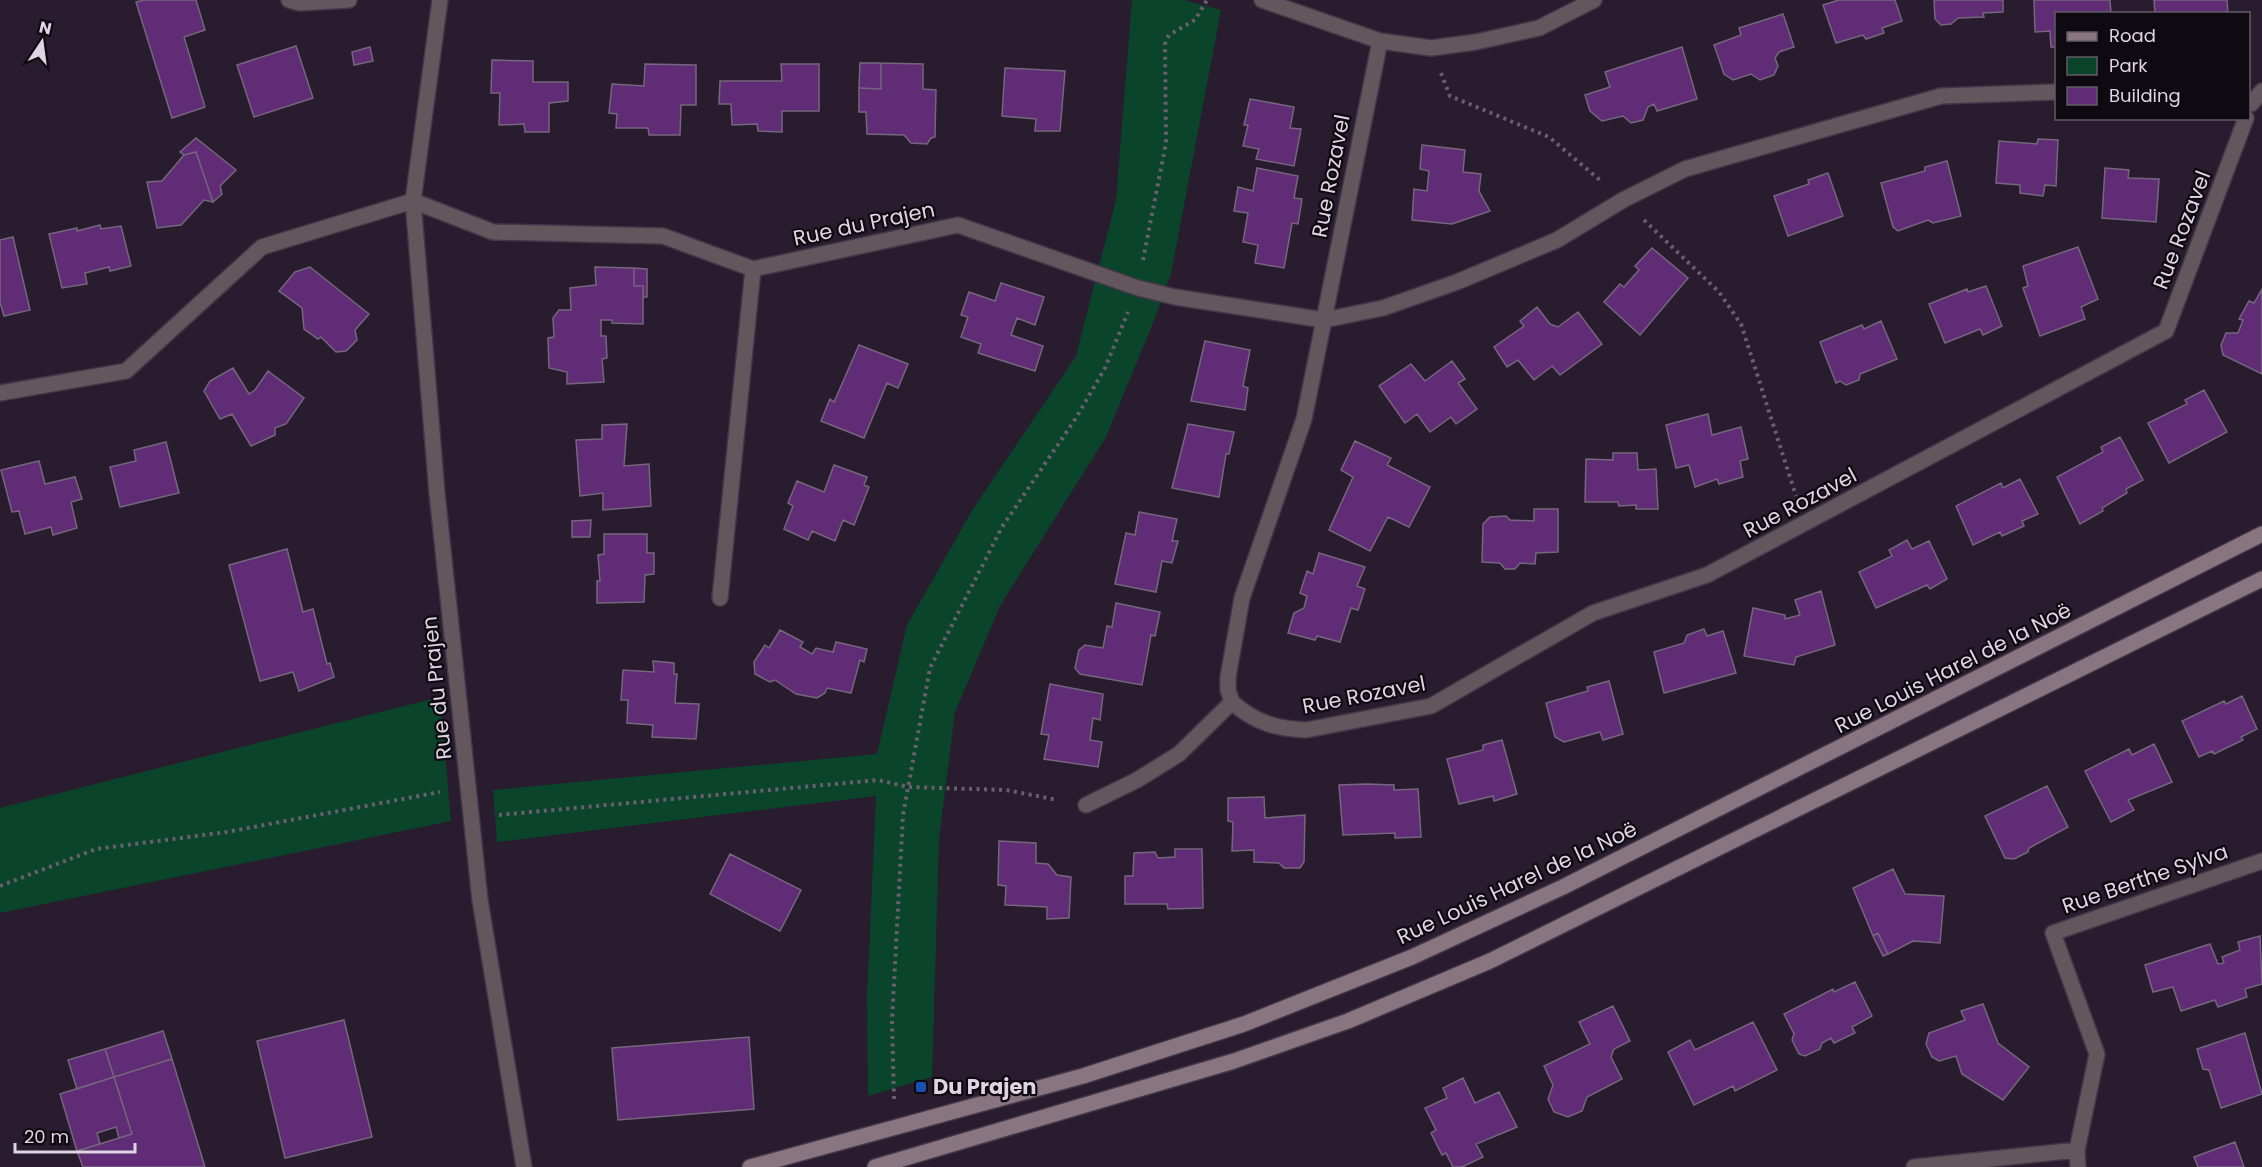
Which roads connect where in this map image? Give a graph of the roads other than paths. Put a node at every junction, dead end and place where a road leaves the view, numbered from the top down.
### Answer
1 (289, 0) edge
2 (349, 0) edge
3 (440, 0) edge
4 (1262, 0) edge
5 (1594, 0) edge
6 (1380, 41) junction
7 (2262, 91) edge
8 (2055, 92) edge
9 (2250, 109) edge
10 (2245, 120) edge
11 (413, 201) junction
12 (753, 269) junction
13 (1324, 320) junction
14 (0, 393) edge
15 (2262, 534) edge
16 (2262, 579) edge
17 (720, 598) dead end
18 (1232, 702) junction
19 (1086, 805) road end
20 (2262, 861) edge
21 (2077, 1150) junction
22 (524, 1167) edge
23 (750, 1167) edge
24 (875, 1167) edge
25 (1914, 1167) edge
26 (2078, 1167) edge

1 - 2 street
3 - 11 street, Rue du Prajen
4 - 6 street
5 - 6 street
6 - 13 street, Rue Rozavel
7 - 9 street, Rue Rozavel
8 - 13 street
10 - 18 street, Rue Rozavel
11 - 12 street
11 - 14 street
11 - 22 street, Rue du Prajen
12 - 13 street, Rue du Prajen
12 - 17 street
13 - 18 street, Rue Rozavel
15 - 23 main road, Rue Louis Harel de la Noë
16 - 24 main road
18 - 19 street
20 - 21 street, Rue Berthe Sylva
21 - 25 street
21 - 26 street, Rue Berthe Sylva

